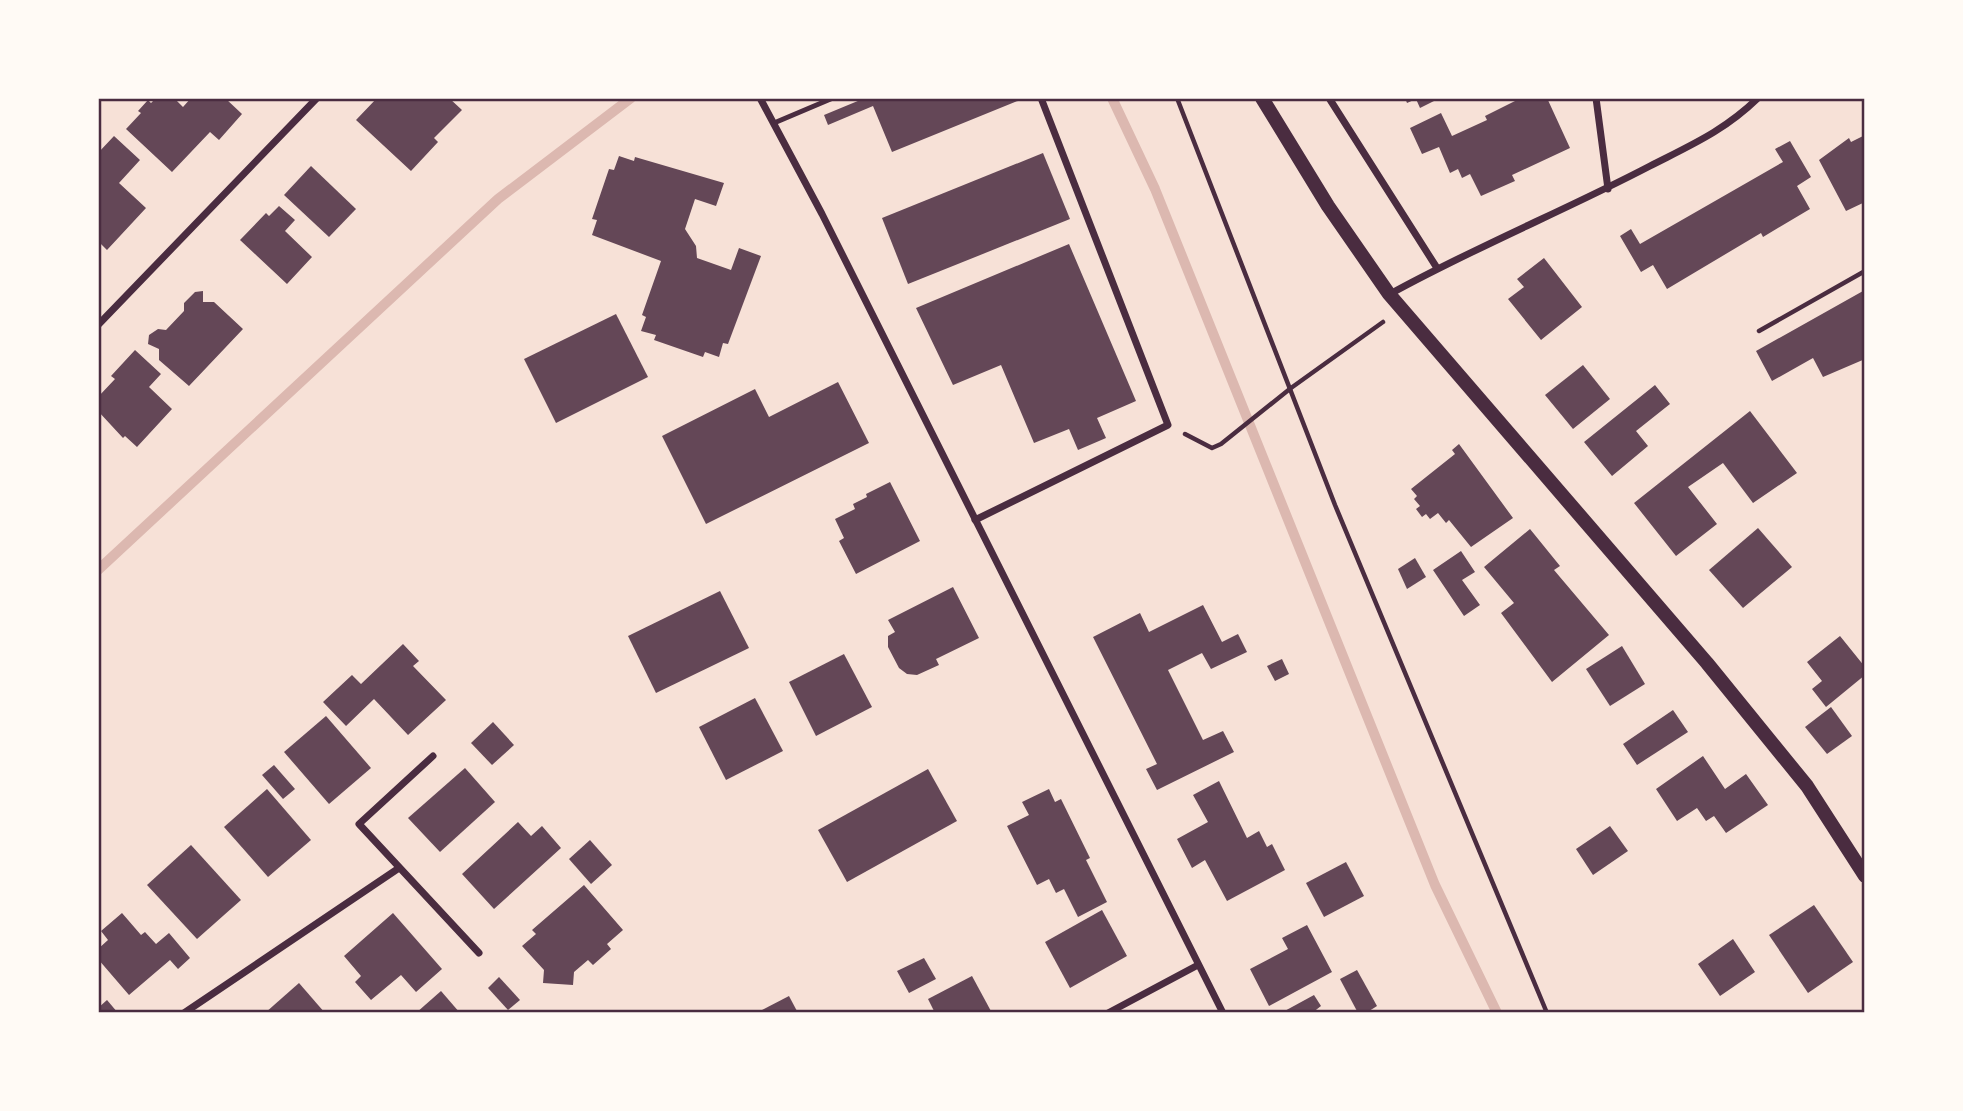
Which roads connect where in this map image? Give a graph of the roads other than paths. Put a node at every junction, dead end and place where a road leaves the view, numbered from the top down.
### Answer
1 (317, 98) edge
2 (761, 98) edge
3 (833, 98) edge
4 (1041, 98) edge
5 (1262, 98) edge
6 (1329, 98) edge
7 (1596, 98) edge
8 (1758, 98) edge
9 (774, 123) junction
10 (1608, 188) junction
11 (1437, 268) junction
12 (1389, 294) junction
13 (98, 325) edge
14 (975, 520) junction
15 (432, 756) dead end
16 (399, 868) junction
17 (1865, 876) edge
18 (479, 953) dead end
19 (1198, 965) junction
20 (184, 1013) edge
21 (1108, 1013) edge
22 (1223, 1013) edge

1 - 13 street
2 - 9 street
3 - 9 lane
4 - 14 street
5 - 12 main road
6 - 11 street
7 - 10 street
8 - 10 street
9 - 14 street
10 - 11 street
11 - 12 street
12 - 17 main road
14 - 19 street
15 - 16 street
16 - 18 street
16 - 20 street
19 - 21 street
19 - 22 street

